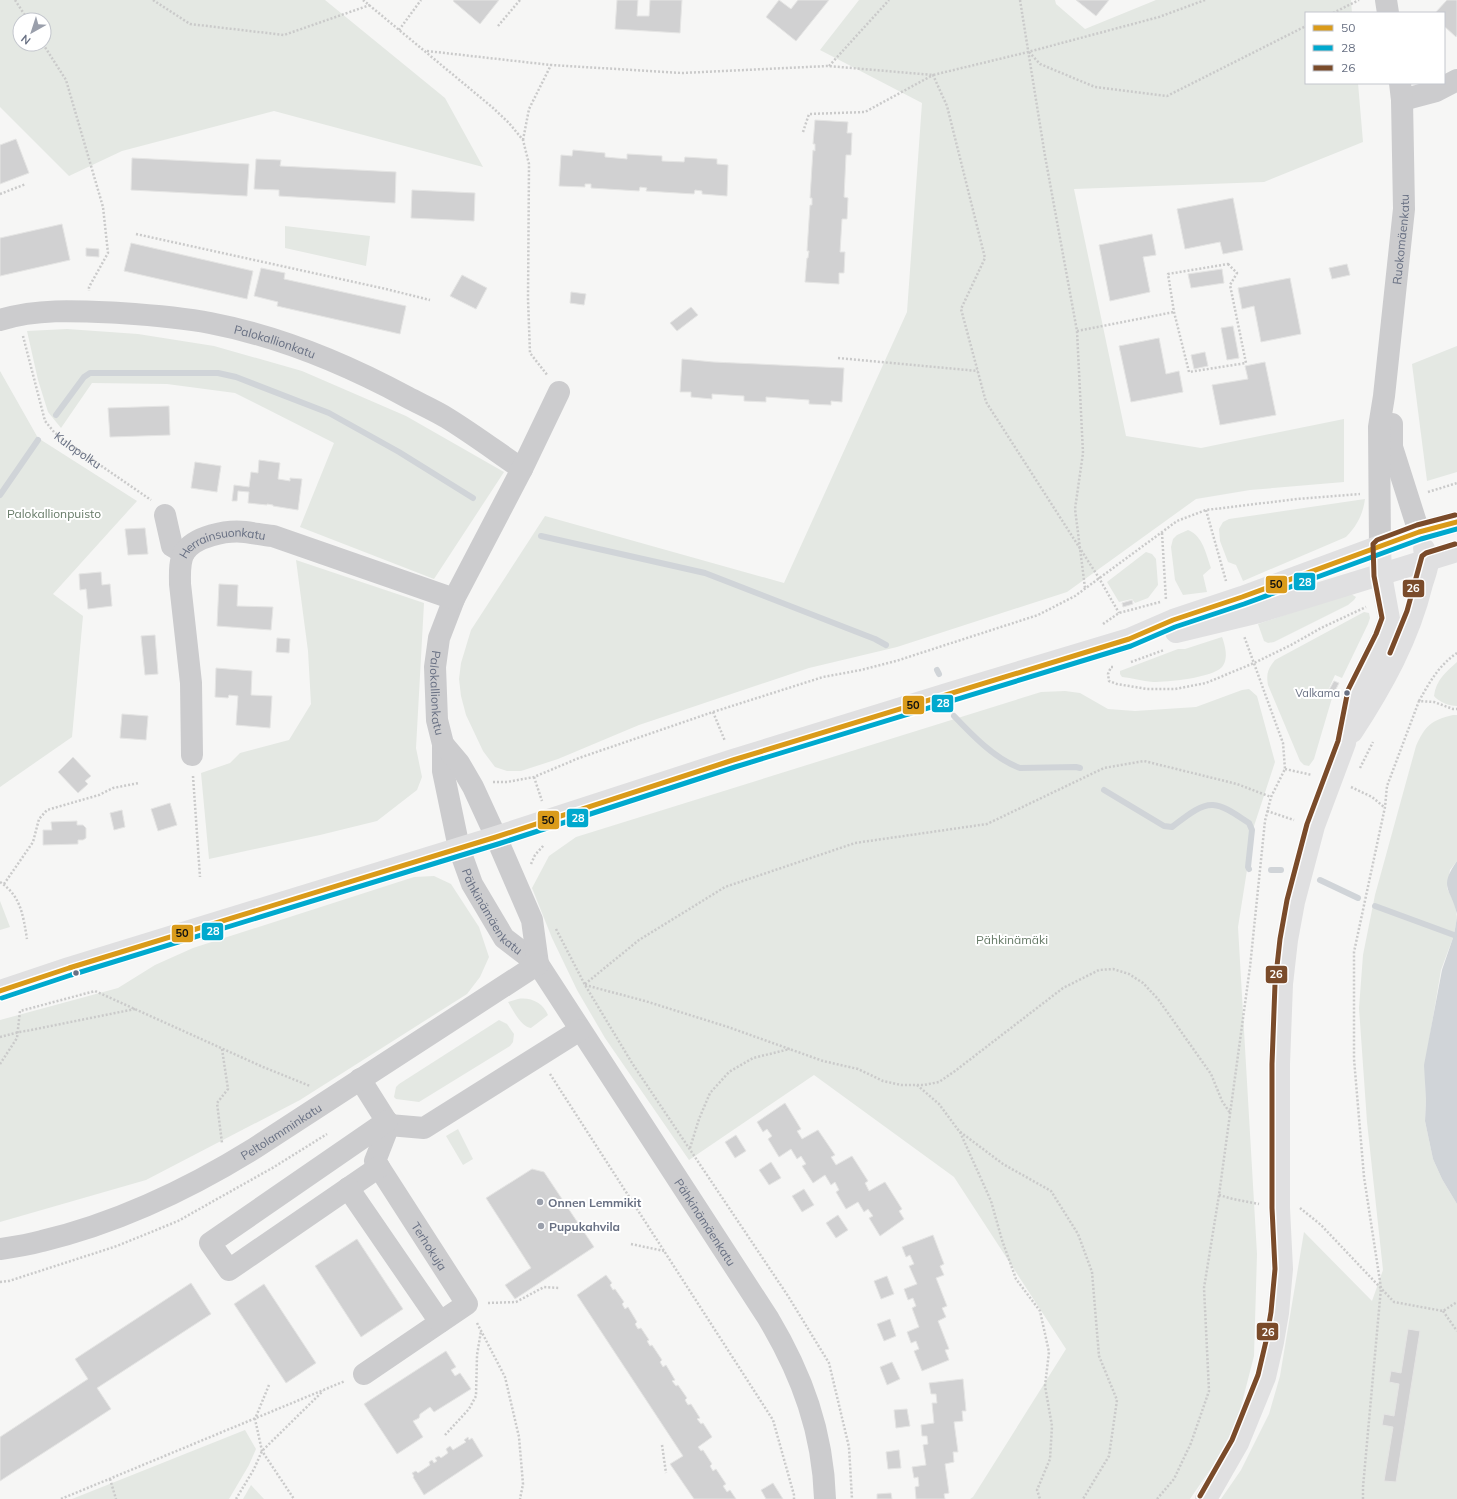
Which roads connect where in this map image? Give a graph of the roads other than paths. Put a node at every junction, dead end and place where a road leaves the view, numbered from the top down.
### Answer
1 (1386, 0) edge
2 (1388, 12) edge
3 (1457, 80) edge
4 (1401, 92) edge
5 (9, 317) edge
6 (559, 392) road end
7 (1384, 396) junction
8 (522, 469) junction
9 (165, 515) road end
10 (1457, 522) edge
11 (1419, 532) junction
12 (1380, 546) junction
13 (1457, 551) edge
14 (184, 553) junction
15 (1428, 560) junction
16 (1381, 575) junction
17 (454, 599) junction
18 (1129, 640) junction
19 (1345, 743) junction
20 (442, 744) junction
21 (192, 755) road end
22 (496, 837) junction
23 (459, 848) junction
24 (538, 964) junction
25 (0, 991) edge
26 (580, 1030) junction
27 (360, 1079) junction
28 (388, 1123) junction
29 (378, 1167) junction
30 (348, 1188) junction
31 (0, 1249) edge
32 (440, 1322) junction
33 (364, 1374) road end
34 (824, 1499) edge
35 (1206, 1499) edge

1 - 2 street
3 - 4 street
4 - 7 street, Ruokomäenkatu
5 - 8 street, Palokallionkatu
6 - 8 street, Palokallionkatu
7 - 11 street, Ruokomäenkatu
7 - 12 street, Ruokomäenkatu
8 - 17 street, Palokallionkatu
9 - 14 street
10 - 11 main road
11 - 12 main road
11 - 15 main road, Ruokomäenkatu
12 - 16 main road
12 - 18 main road
13 - 15 main road
14 - 17 street, Herrainsuonkatu
14 - 21 street, Herrainsuonkatu
15 - 16 main road
15 - 19 main road
16 - 18 main road
16 - 19 main road
17 - 20 street, Palokallionkatu
18 - 22 main road
19 - 35 main road
20 - 22 street, Palokallionkatu
20 - 23 street, Palokallionkatu
22 - 23 main road
22 - 24 street, Pähkinämäenkatu
23 - 24 street, Pähkinämäenkatu
23 - 25 main road
24 - 26 street, Pähkinämäenkatu
24 - 27 street, Peltolamminkatu
26 - 28 street
26 - 34 street, Pähkinämäenkatu
27 - 28 street
27 - 31 street, Peltolamminkatu
28 - 29 street
28 - 30 street
29 - 30 street
29 - 32 street, Terhokuja
30 - 32 street
32 - 33 street

